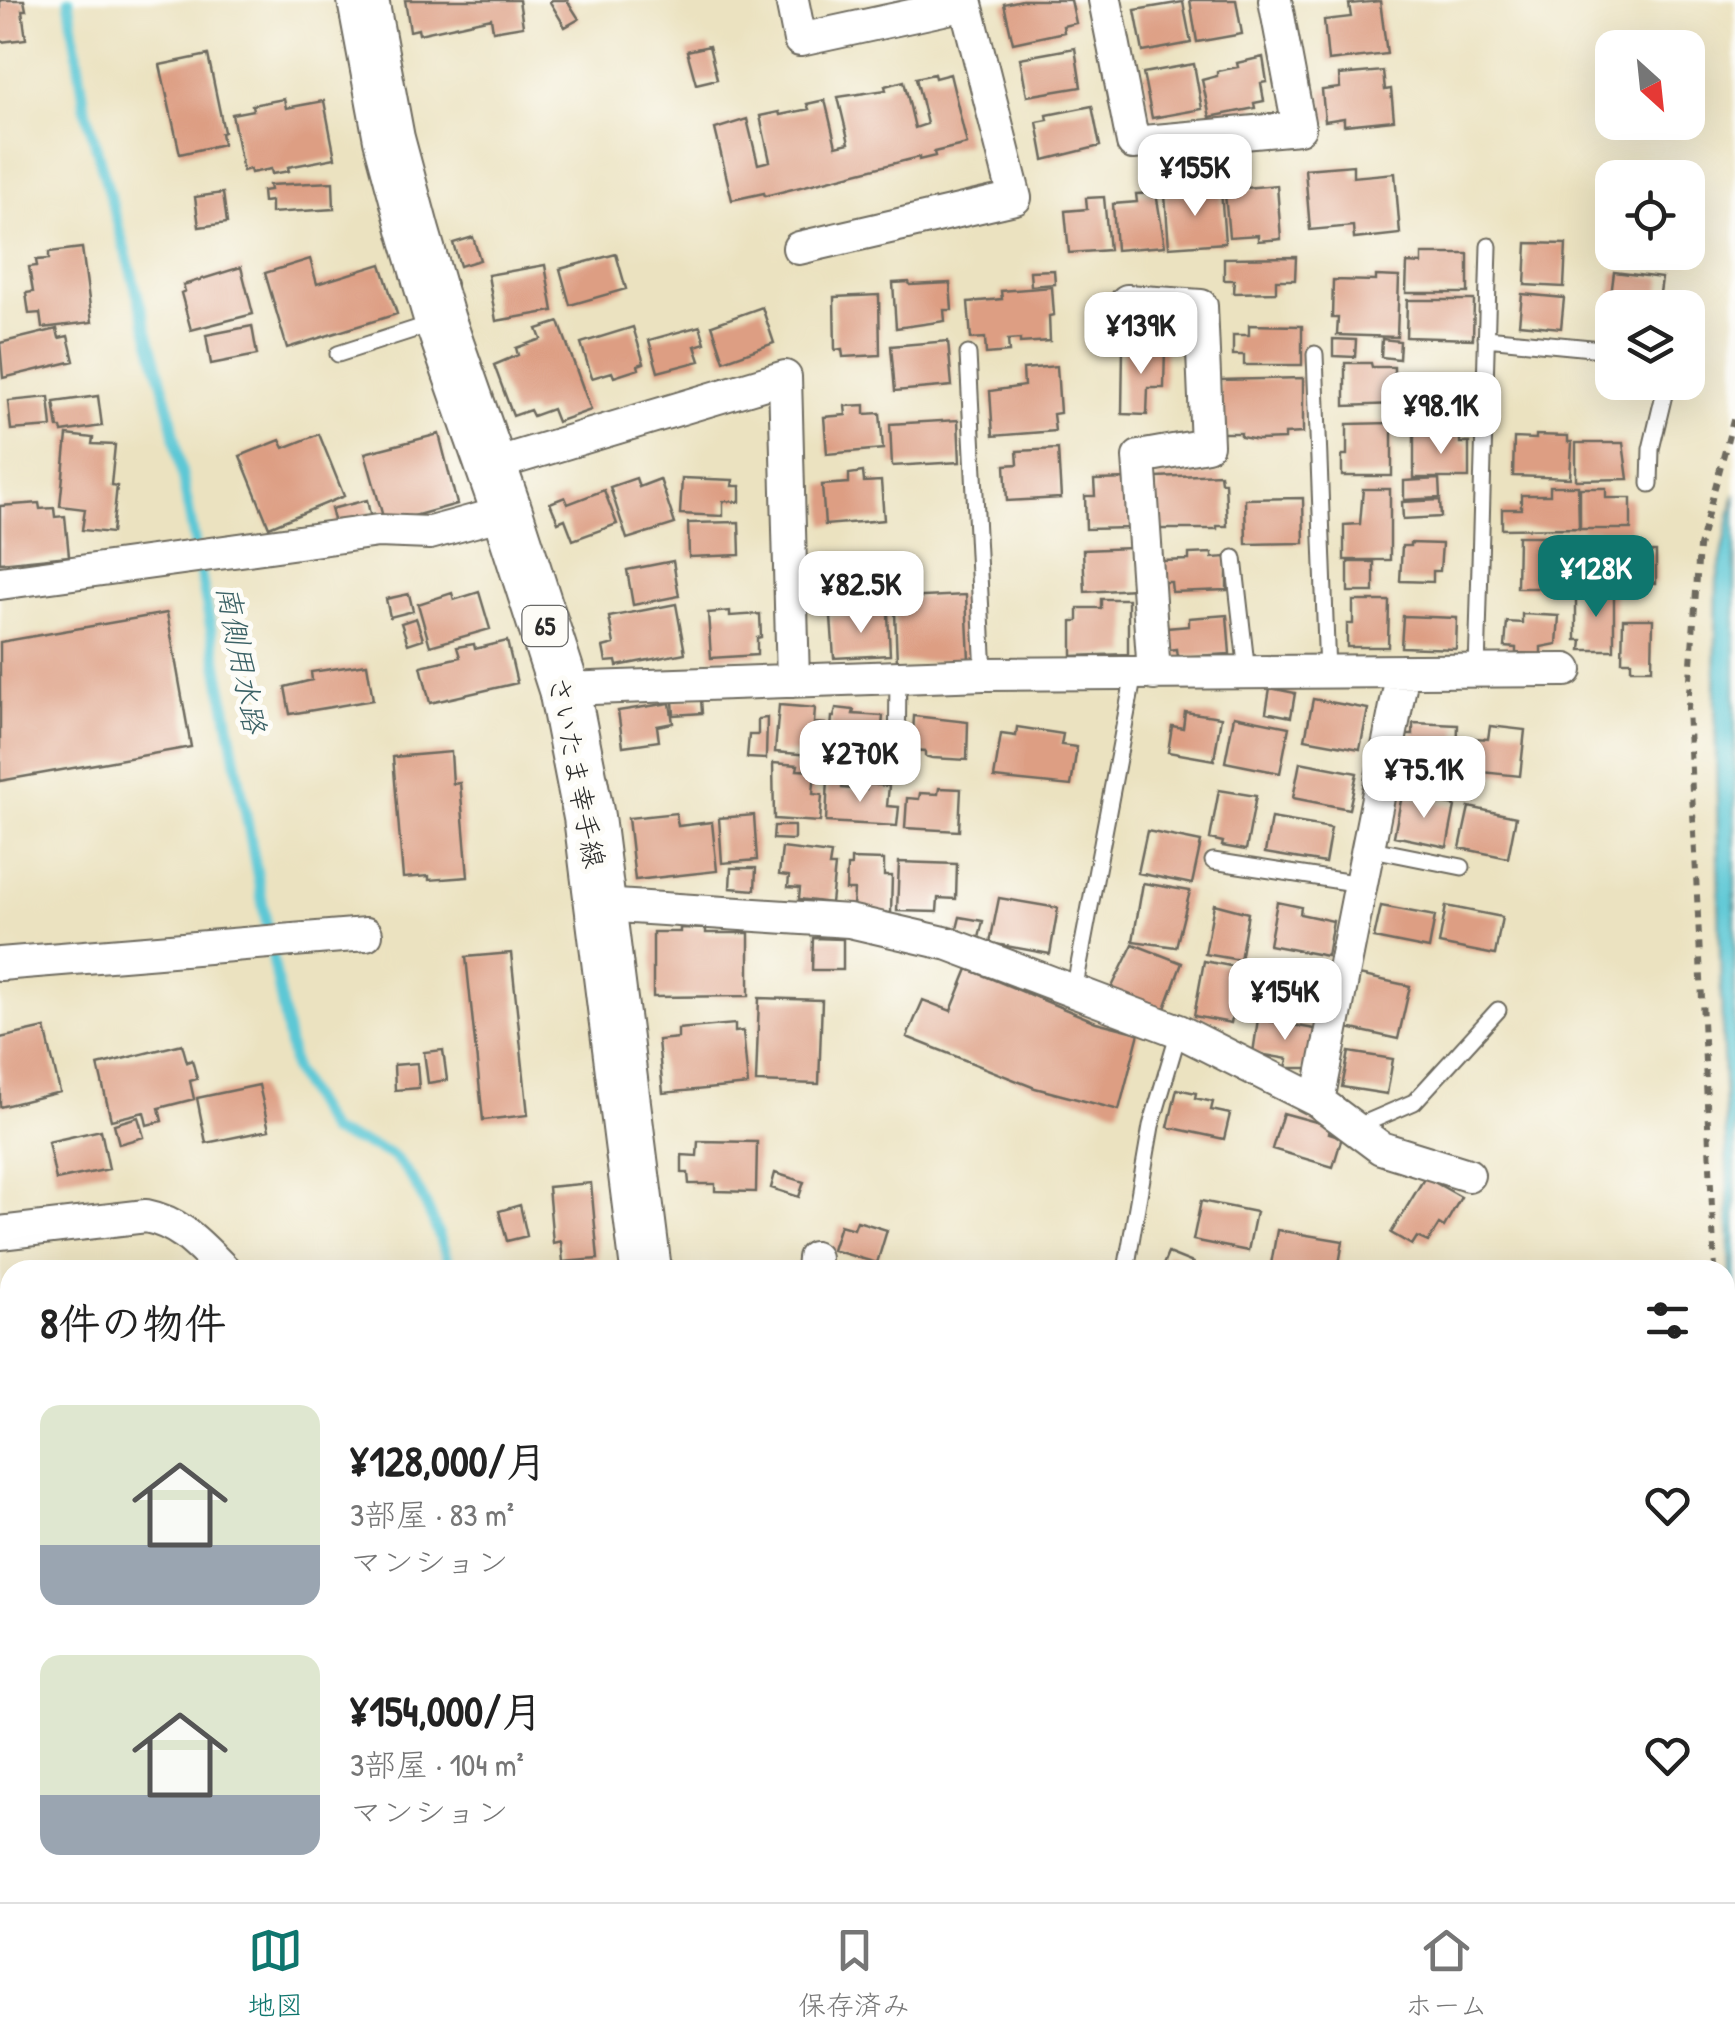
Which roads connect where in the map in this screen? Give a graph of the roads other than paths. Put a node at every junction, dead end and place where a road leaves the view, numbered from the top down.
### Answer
1 (364, 0) edge
2 (792, 0) edge
3 (1105, 0) edge
4 (1275, 0) edge
5 (1489, 246) dead end
6 (799, 248) dead end
7 (1128, 301) dead end
8 (440, 321) junction
9 (1486, 338) junction
10 (1595, 348) edge
11 (338, 354) dead end
12 (968, 354) dead end
13 (1315, 354) dead end
14 (1663, 400) edge
15 (491, 465) junction
16 (1650, 484) dead end
17 (507, 512) junction
18 (1234, 558) dead end
19 (0, 583) edge
20 (1566, 670) dead end
21 (1402, 671) junction
22 (1478, 671) junction
23 (1327, 672) junction
24 (1247, 673) junction
25 (984, 674) junction
26 (1144, 674) junction
27 (898, 677) junction
28 (793, 681) junction
29 (564, 689) junction
30 (897, 769) dead end
31 (1368, 848) junction
32 (1214, 861) dead end
33 (1462, 866) dead end
34 (1360, 884) junction
35 (601, 905) junction
36 (366, 934) dead end
37 (0, 964) edge
38 (1074, 991) junction
39 (1498, 1010) dead end
40 (1179, 1030) junction
41 (1318, 1101) junction
42 (1354, 1128) junction
43 (1468, 1175) dead end
44 (0, 1233) edge
45 (214, 1260) edge
46 (645, 1260) edge
47 (1128, 1260) edge

1 - 8 main road, さいたま幸手線 / 65
2 - 6 street
3 - 4 street
5 - 9 lane
7 - 26 street
8 - 11 lane
8 - 15 main road, さいたま幸手線 / 65
9 - 10 lane
9 - 22 lane
12 - 25 lane
13 - 23 lane
14 - 16 lane
15 - 17 main road, さいたま幸手線 / 65
15 - 28 street
17 - 19 street
17 - 29 main road, さいたま幸手線 / 65
18 - 24 lane
20 - 22 street
21 - 22 street
21 - 23 street
21 - 31 street
23 - 24 street
24 - 26 street
25 - 26 street
25 - 27 street
26 - 38 lane
27 - 28 street
27 - 30 lane
28 - 29 street
29 - 35 main road, さいたま幸手線 / 65
31 - 33 lane
31 - 34 street
32 - 34 lane
34 - 41 street
35 - 38 street
35 - 46 main road, さいたま幸手線 / 65
36 - 37 street
38 - 40 street
39 - 42 lane
40 - 41 street
40 - 47 lane
41 - 42 street
42 - 43 street
44 - 45 street

